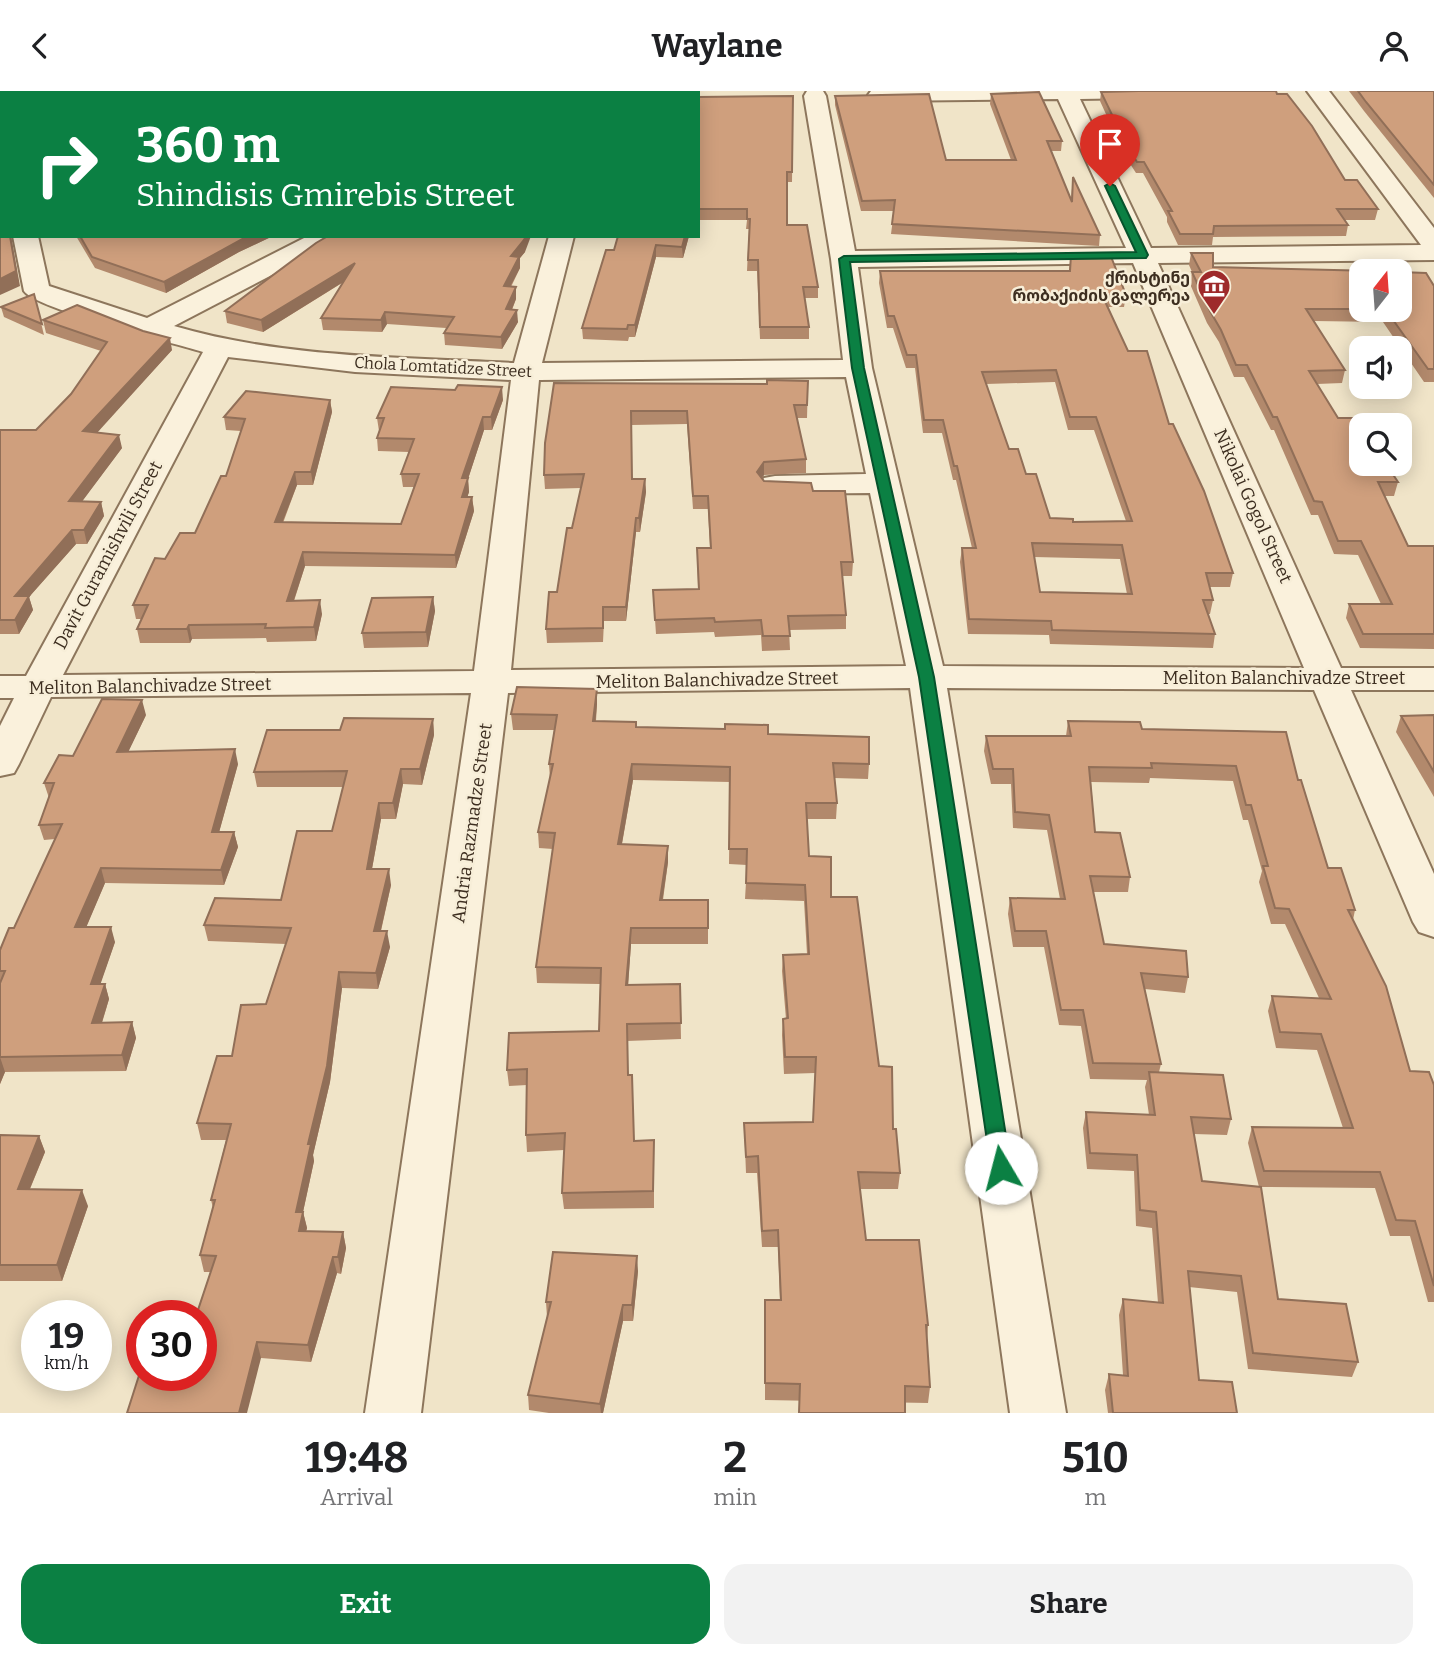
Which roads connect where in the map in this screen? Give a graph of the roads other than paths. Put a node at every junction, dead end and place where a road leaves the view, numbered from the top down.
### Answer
1 (1206, 91) edge
2 (1318, 91) edge
3 (977, 92) edge
4 (1066, 93) junction
5 (25, 238) edge
6 (324, 238) edge
7 (561, 238) edge
8 (1434, 245) edge
9 (1434, 252) edge
10 (1142, 255) junction
11 (844, 259) junction
12 (37, 291) junction
13 (12, 302) edge
14 (149, 328) junction
15 (219, 348) junction
16 (858, 368) junction
17 (526, 372) junction
18 (884, 483) junction
19 (775, 485) edge
20 (926, 677) junction
21 (1330, 679) junction
22 (1434, 679) edge
23 (491, 683) junction
24 (0, 687) edge
25 (38, 687) junction
26 (0, 764) edge
27 (1434, 922) edge
28 (393, 1413) edge
29 (1038, 1413) edge

1 - 4 street
2 - 8 street
3 - 4 street
3 - 11 street
4 - 10 street, Nikolai Gogol Street
5 - 12 street
6 - 14 street
7 - 17 street, Andria Razmadze Street
9 - 10 street
10 - 11 street
10 - 21 street, Nikolai Gogol Street
11 - 16 street
12 - 13 street
12 - 14 street, Chola Lomtatidze Street
14 - 15 street, Chola Lomtatidze Street
15 - 17 street, Chola Lomtatidze Street
15 - 25 street, Davit Guramishvili Street
16 - 17 street, Chola Lomtatidze Street
16 - 18 street
17 - 23 street, Andria Razmadze Street
18 - 19 street
18 - 20 street
20 - 21 street, Meliton Balanchivadze Street
20 - 23 street, Meliton Balanchivadze Street
20 - 29 street
21 - 22 street, Meliton Balanchivadze Street
21 - 27 street, Nikolai Gogol Street
23 - 25 street, Meliton Balanchivadze Street
23 - 28 street, Andria Razmadze Street
24 - 25 street, Meliton Balanchivadze Street
25 - 26 street, Davit Guramishvili Street

